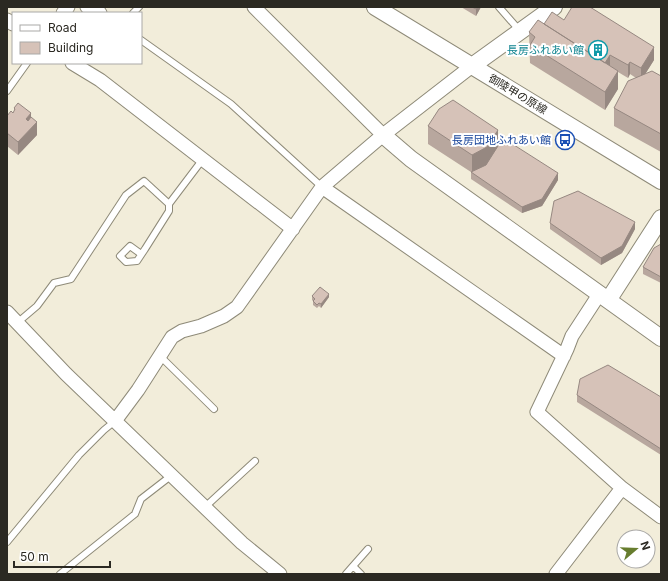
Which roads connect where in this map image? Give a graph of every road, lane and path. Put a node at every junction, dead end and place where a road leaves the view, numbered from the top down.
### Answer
1 (87, 7) edge
2 (254, 7) edge
3 (375, 7) edge
4 (499, 7) edge
5 (554, 7) edge
6 (98, 12) edge
7 (520, 31) junction
8 (142, 41) edge
9 (26, 64) edge
10 (74, 64) edge
11 (472, 66) junction
12 (7, 91) edge
13 (383, 136) junction
14 (203, 159) junction
15 (661, 181) edge
16 (322, 187) junction
17 (169, 204) junction
18 (661, 218) edge
19 (292, 229) junction
20 (141, 254) dead end
21 (604, 296) junction
22 (7, 312) edge
23 (17, 323) junction
24 (661, 338) edge
25 (564, 356) junction
26 (161, 357) junction
27 (214, 408) dead end
28 (115, 421) junction
29 (255, 462) dead end
30 (172, 475) junction
31 (622, 488) junction
32 (205, 507) junction
33 (661, 517) edge
34 (7, 542) edge
35 (368, 549) dead end
36 (353, 566) junction
37 (60, 574) edge
38 (280, 574) edge
39 (346, 574) edge
40 (361, 574) edge
41 (556, 574) edge

1 - 6 street
2 - 13 street
3 - 11 street, 御陵甲の原線
4 - 7 lane
5 - 7 street
7 - 11 street
8 - 16 lane
9 - 12 lane
10 - 14 street
11 - 13 street
11 - 15 street, 御陵甲の原線
13 - 16 street
13 - 21 street
14 - 17 lane
14 - 19 street
16 - 19 street
16 - 25 street
17 - 20 lane
17 - 23 lane
18 - 21 street
19 - 26 street
21 - 24 street
21 - 25 street
22 - 23 street
23 - 28 street
25 - 31 street
26 - 27 lane
26 - 28 street
28 - 30 street
28 - 34 lane
29 - 32 lane
30 - 32 street
30 - 37 lane
31 - 33 street
31 - 41 street
32 - 38 street
35 - 36 lane
36 - 39 lane
36 - 40 lane

